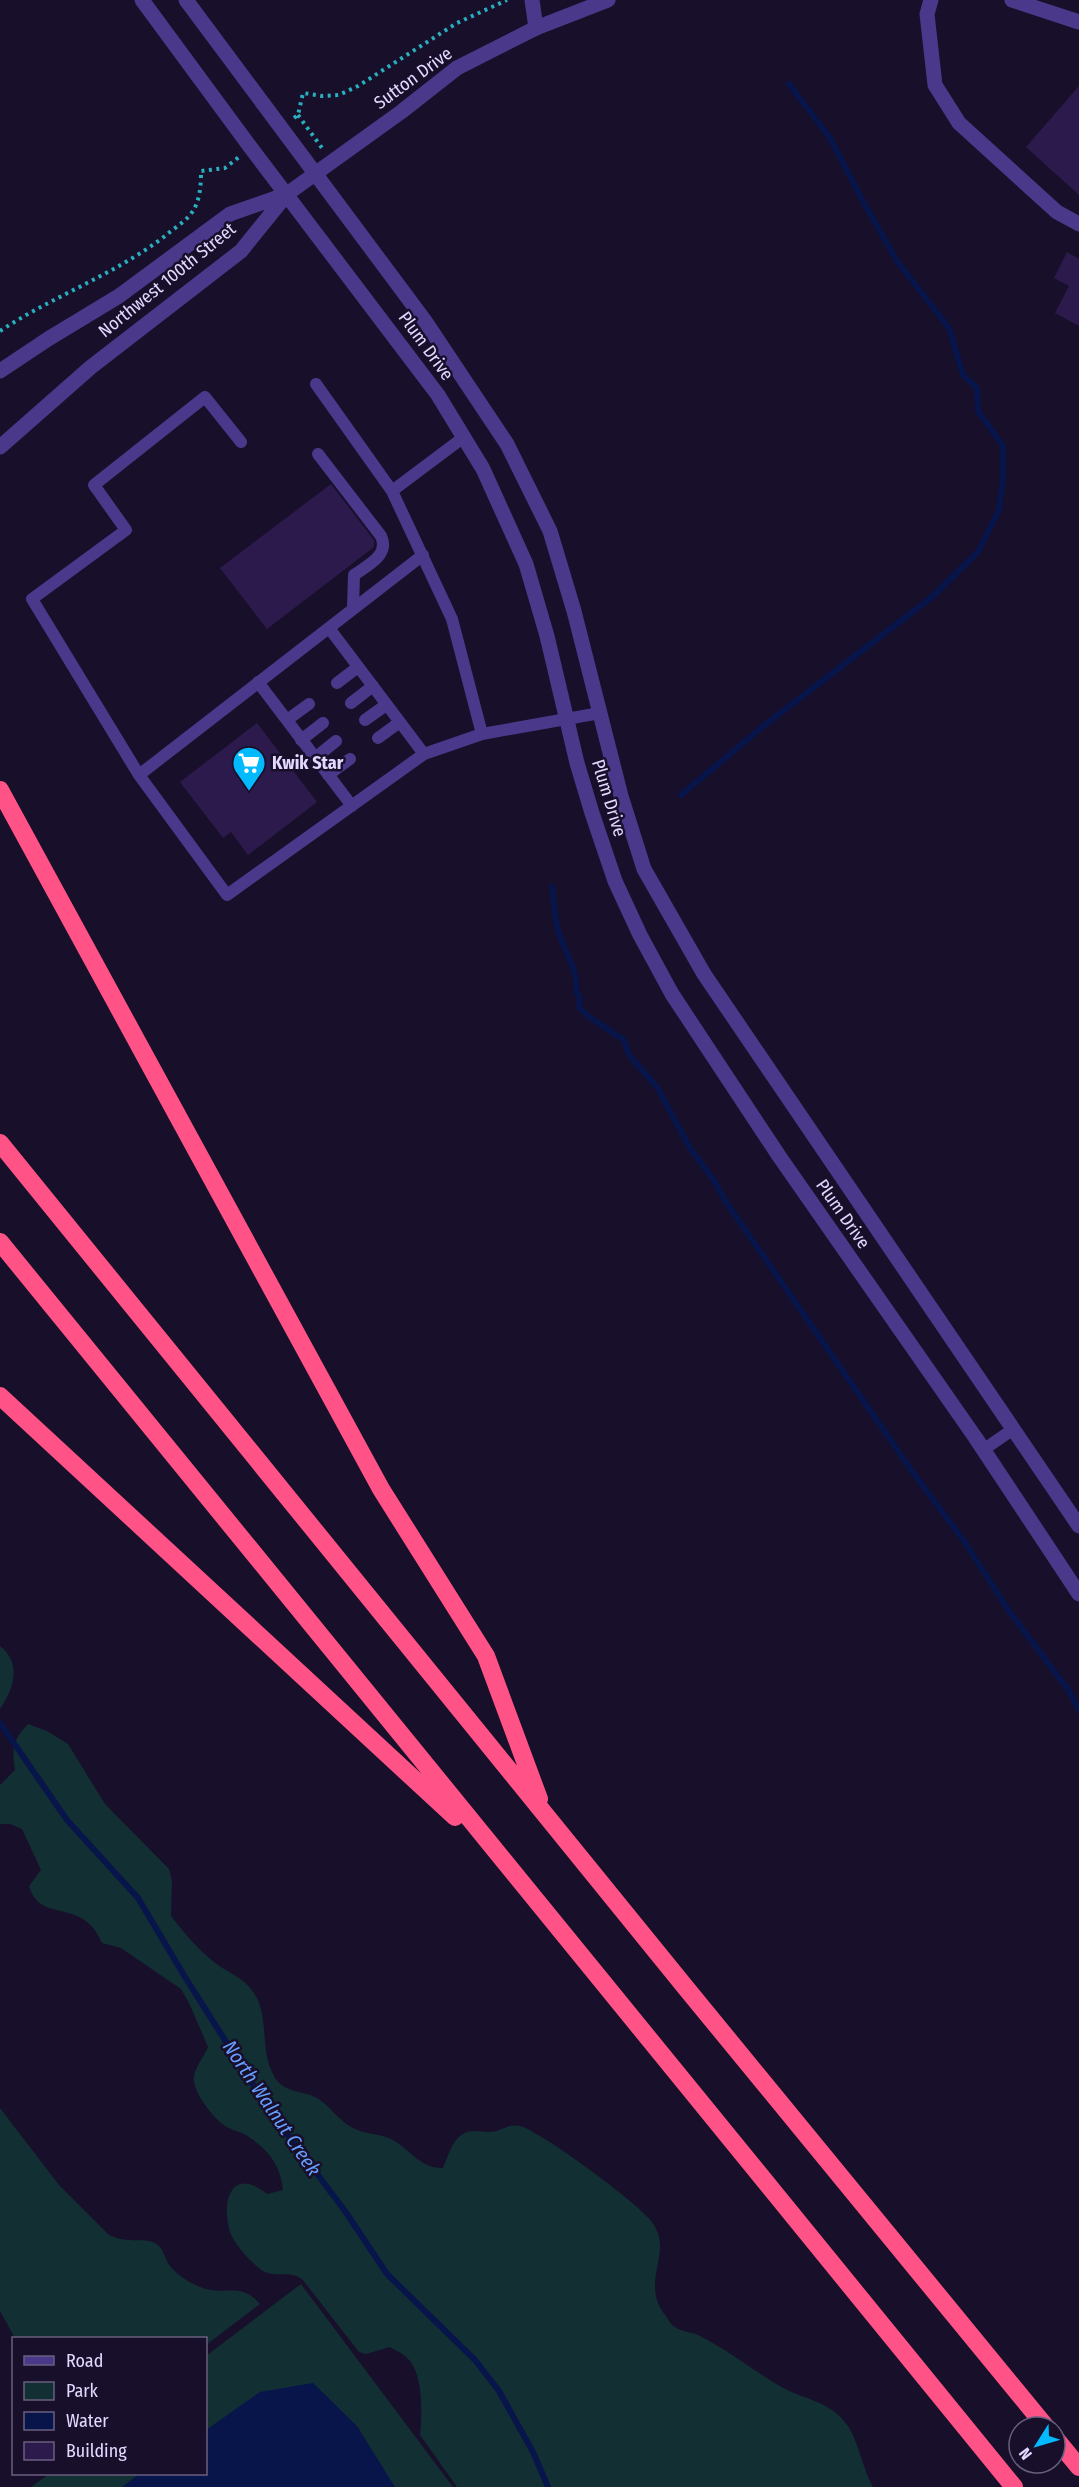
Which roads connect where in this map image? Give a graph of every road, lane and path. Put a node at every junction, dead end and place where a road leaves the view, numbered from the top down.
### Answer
1 (142, 0) edge
2 (186, 0) edge
3 (507, 0) edge
4 (532, 0) edge
5 (608, 0) edge
6 (931, 0) edge
7 (1012, 0) edge
8 (1079, 22) edge
9 (536, 28) junction
10 (298, 115) dead end
11 (225, 168) dead end
12 (315, 174) junction
13 (287, 194) junction
14 (1079, 224) edge
15 (0, 331) edge
16 (0, 371) edge
17 (316, 384) dead end
18 (464, 437) junction
19 (241, 442) dead end
20 (0, 447) edge
21 (318, 454) dead end
22 (392, 491) junction
23 (423, 555) junction
24 (353, 608) junction
25 (329, 628) junction
26 (358, 667) junction
27 (258, 682) junction
28 (337, 683) dead end
29 (373, 686) junction
30 (351, 703) dead end
31 (309, 704) dead end
32 (386, 705) junction
33 (600, 713) junction
34 (567, 718) junction
35 (287, 720) junction
36 (365, 720) dead end
37 (400, 722) junction
38 (322, 723) dead end
39 (482, 734) junction
40 (378, 738) dead end
41 (301, 740) junction
42 (336, 741) dead end
43 (424, 754) junction
44 (315, 758) junction
45 (350, 759) dead end
46 (139, 774) junction
47 (328, 775) junction
48 (0, 790) edge
49 (352, 806) junction
50 (0, 1143) edge
51 (0, 1242) edge
52 (0, 1396) edge
53 (1012, 1430) junction
54 (983, 1450) junction
55 (1079, 1526) edge
56 (1079, 1594) edge
57 (544, 1814) junction
58 (504, 1862) junction
59 (1036, 2415) edge
60 (1067, 2453) edge
61 (1079, 2468) edge
62 (1014, 2487) edge

1 - 13 street, Plum Drive
2 - 12 street, Plum Drive
3 - 10 path
4 - 9 street
5 - 9 street, Sutton Drive
6 - 14 street
7 - 8 street
9 - 12 street, Sutton Drive
11 - 15 path
12 - 13 street, Sutton Drive
12 - 33 street, Plum Drive
13 - 16 street, Northwest 100th Street
13 - 18 street, Plum Drive
13 - 20 street, Northwest 100th Street
17 - 22 lane
18 - 22 lane
18 - 34 street, Plum Drive
19 - 46 lane
21 - 24 lane
22 - 23 lane
23 - 24 lane
23 - 39 lane
24 - 25 lane
25 - 26 lane
25 - 27 lane
26 - 28 lane
26 - 29 lane
27 - 35 lane
27 - 46 lane
29 - 30 lane
29 - 32 lane
31 - 35 lane
32 - 36 lane
32 - 37 lane
33 - 34 lane
33 - 53 street, Plum Drive
34 - 39 lane
34 - 54 street, Plum Drive
35 - 41 lane
37 - 40 lane
37 - 43 lane
38 - 41 lane
39 - 43 lane
41 - 44 lane
42 - 44 lane
43 - 49 lane
44 - 47 lane
45 - 47 lane
46 - 49 lane
47 - 49 lane
48 - 57 highway
50 - 57 highway
51 - 58 highway
52 - 58 highway
53 - 54 lane
53 - 55 street, Plum Drive
54 - 56 street, Plum Drive
57 - 59 highway
58 - 62 highway
60 - 61 highway

